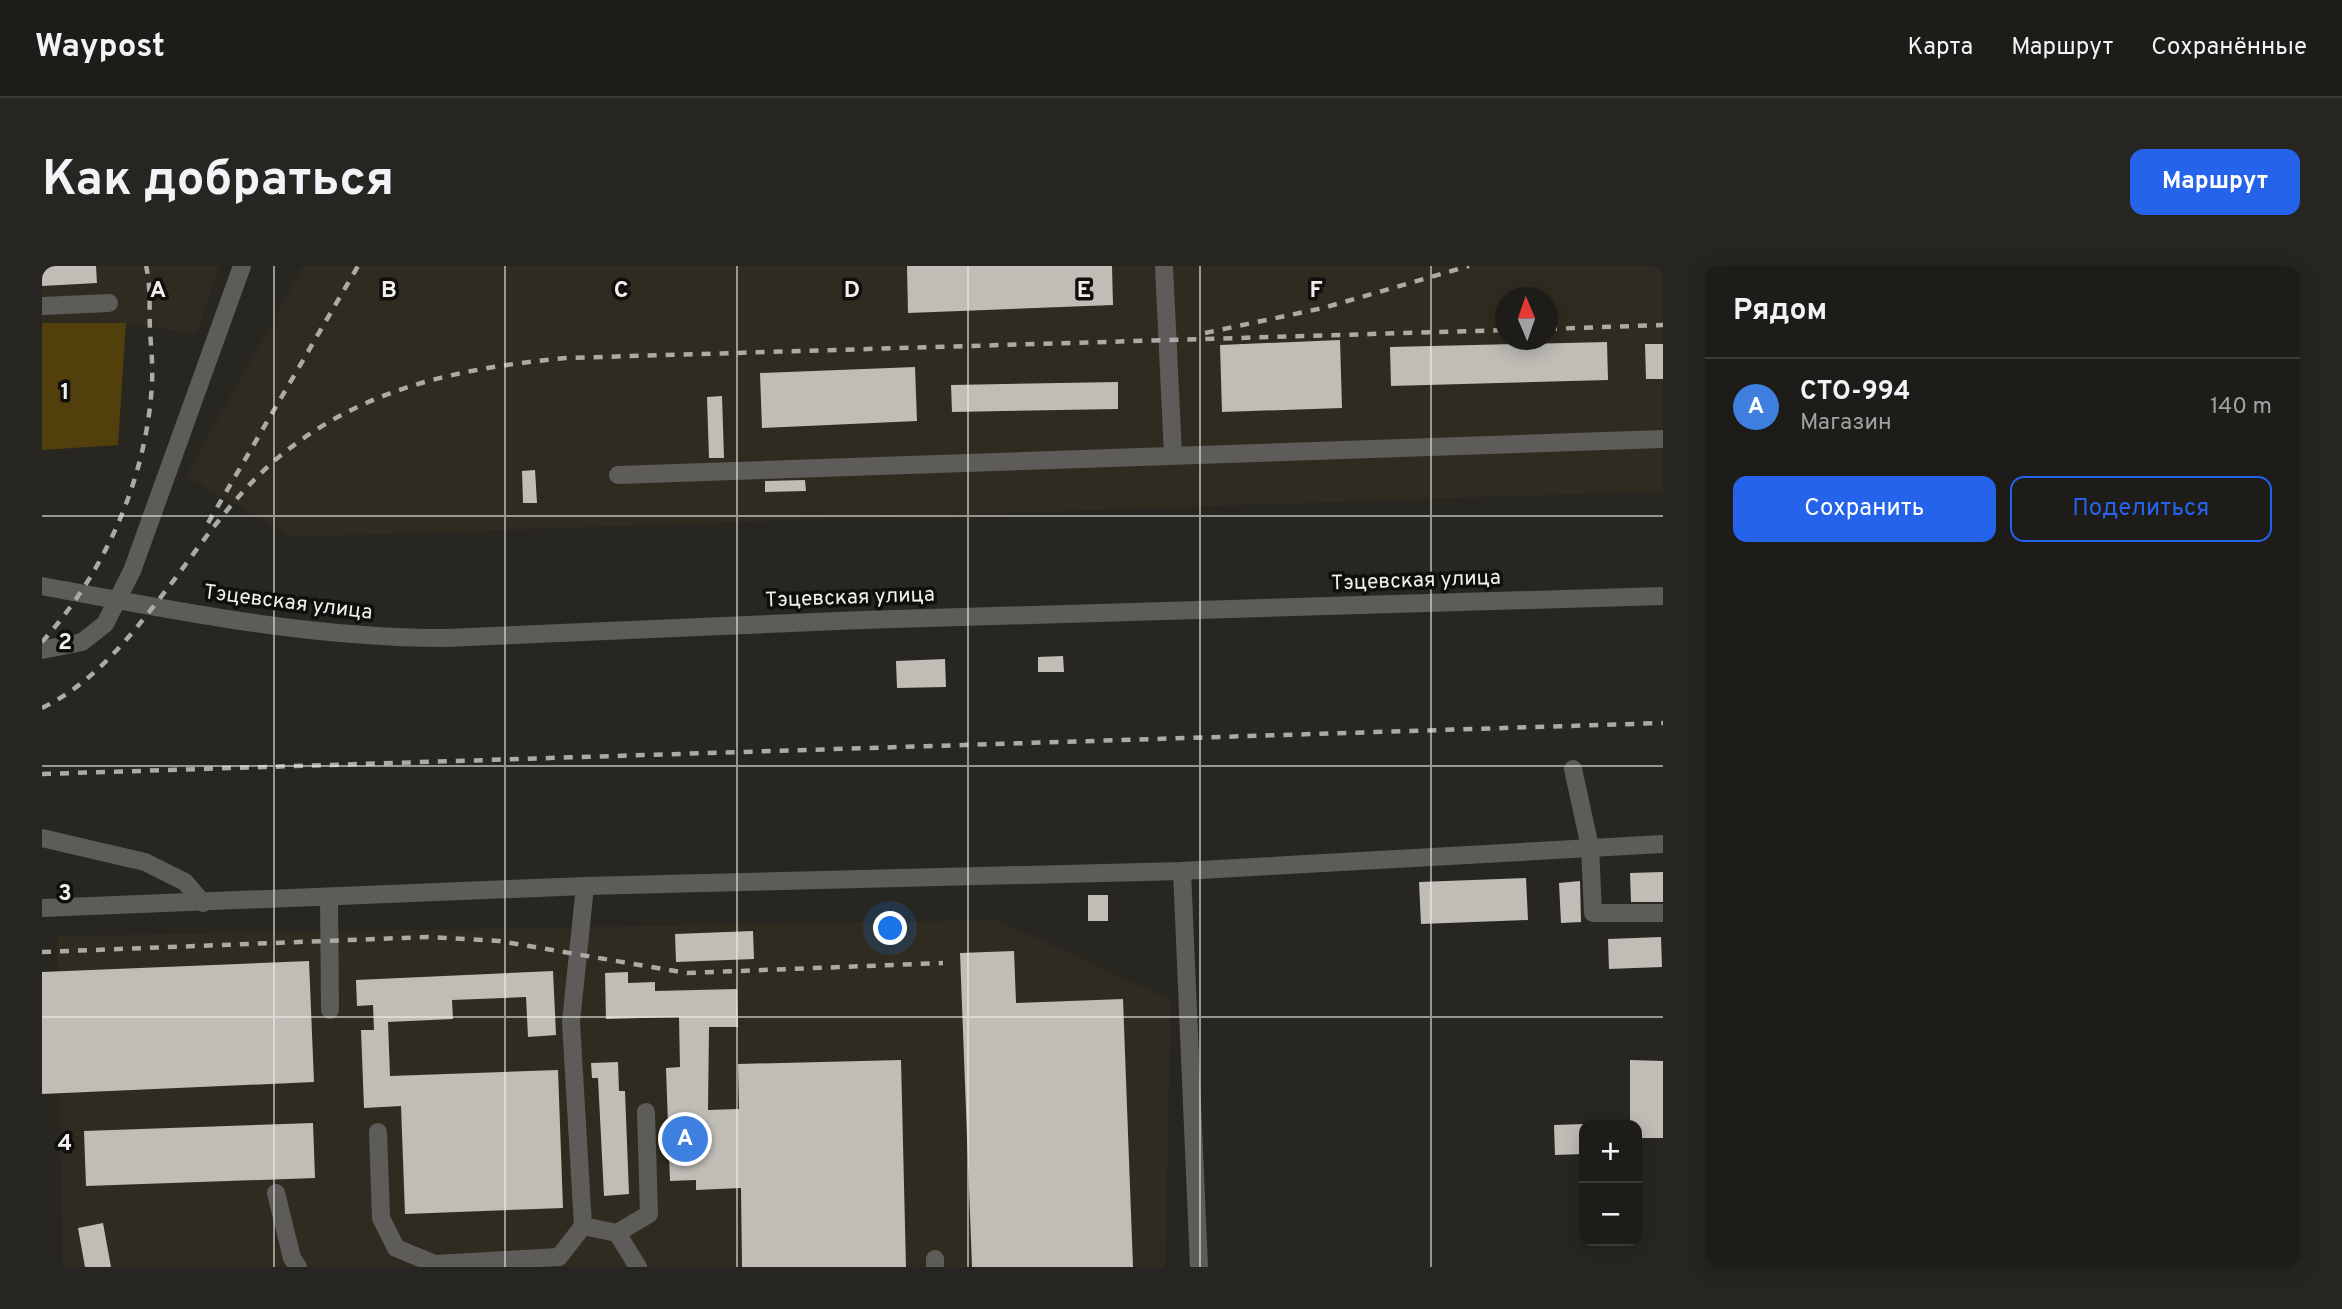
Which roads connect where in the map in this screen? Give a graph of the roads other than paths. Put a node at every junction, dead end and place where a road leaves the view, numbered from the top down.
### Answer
1 (242, 266) edge
2 (1164, 266) edge
3 (108, 303) dead end
4 (42, 306) edge
5 (1663, 439) edge
6 (1173, 454) junction
7 (618, 475) dead end
8 (42, 586) edge
9 (1663, 596) edge
10 (42, 650) edge
11 (1573, 769) dead end
12 (42, 838) edge
13 (1663, 844) edge
14 (1590, 847) junction
15 (1182, 872) junction
16 (585, 886) junction
17 (329, 898) junction
18 (203, 903) junction
19 (42, 908) edge
20 (1663, 913) edge
21 (330, 1010) dead end
22 (646, 1112) dead end
23 (378, 1132) dead end
24 (276, 1193) dead end
25 (583, 1226) junction
26 (617, 1233) junction
27 (558, 1262) edge
28 (298, 1267) edge
29 (638, 1267) edge
30 (1199, 1267) edge

1 - 10 street
2 - 6 street
3 - 4 street
5 - 6 street
6 - 7 street
8 - 9 street, Тэцевская улица
11 - 14 street
12 - 18 street
13 - 14 street
14 - 15 street
14 - 20 street
15 - 16 street
15 - 30 street
16 - 17 street
16 - 25 street
17 - 18 street
17 - 21 street
18 - 19 street
22 - 26 street
23 - 27 street
24 - 28 street
25 - 26 street
25 - 27 street
26 - 29 street

